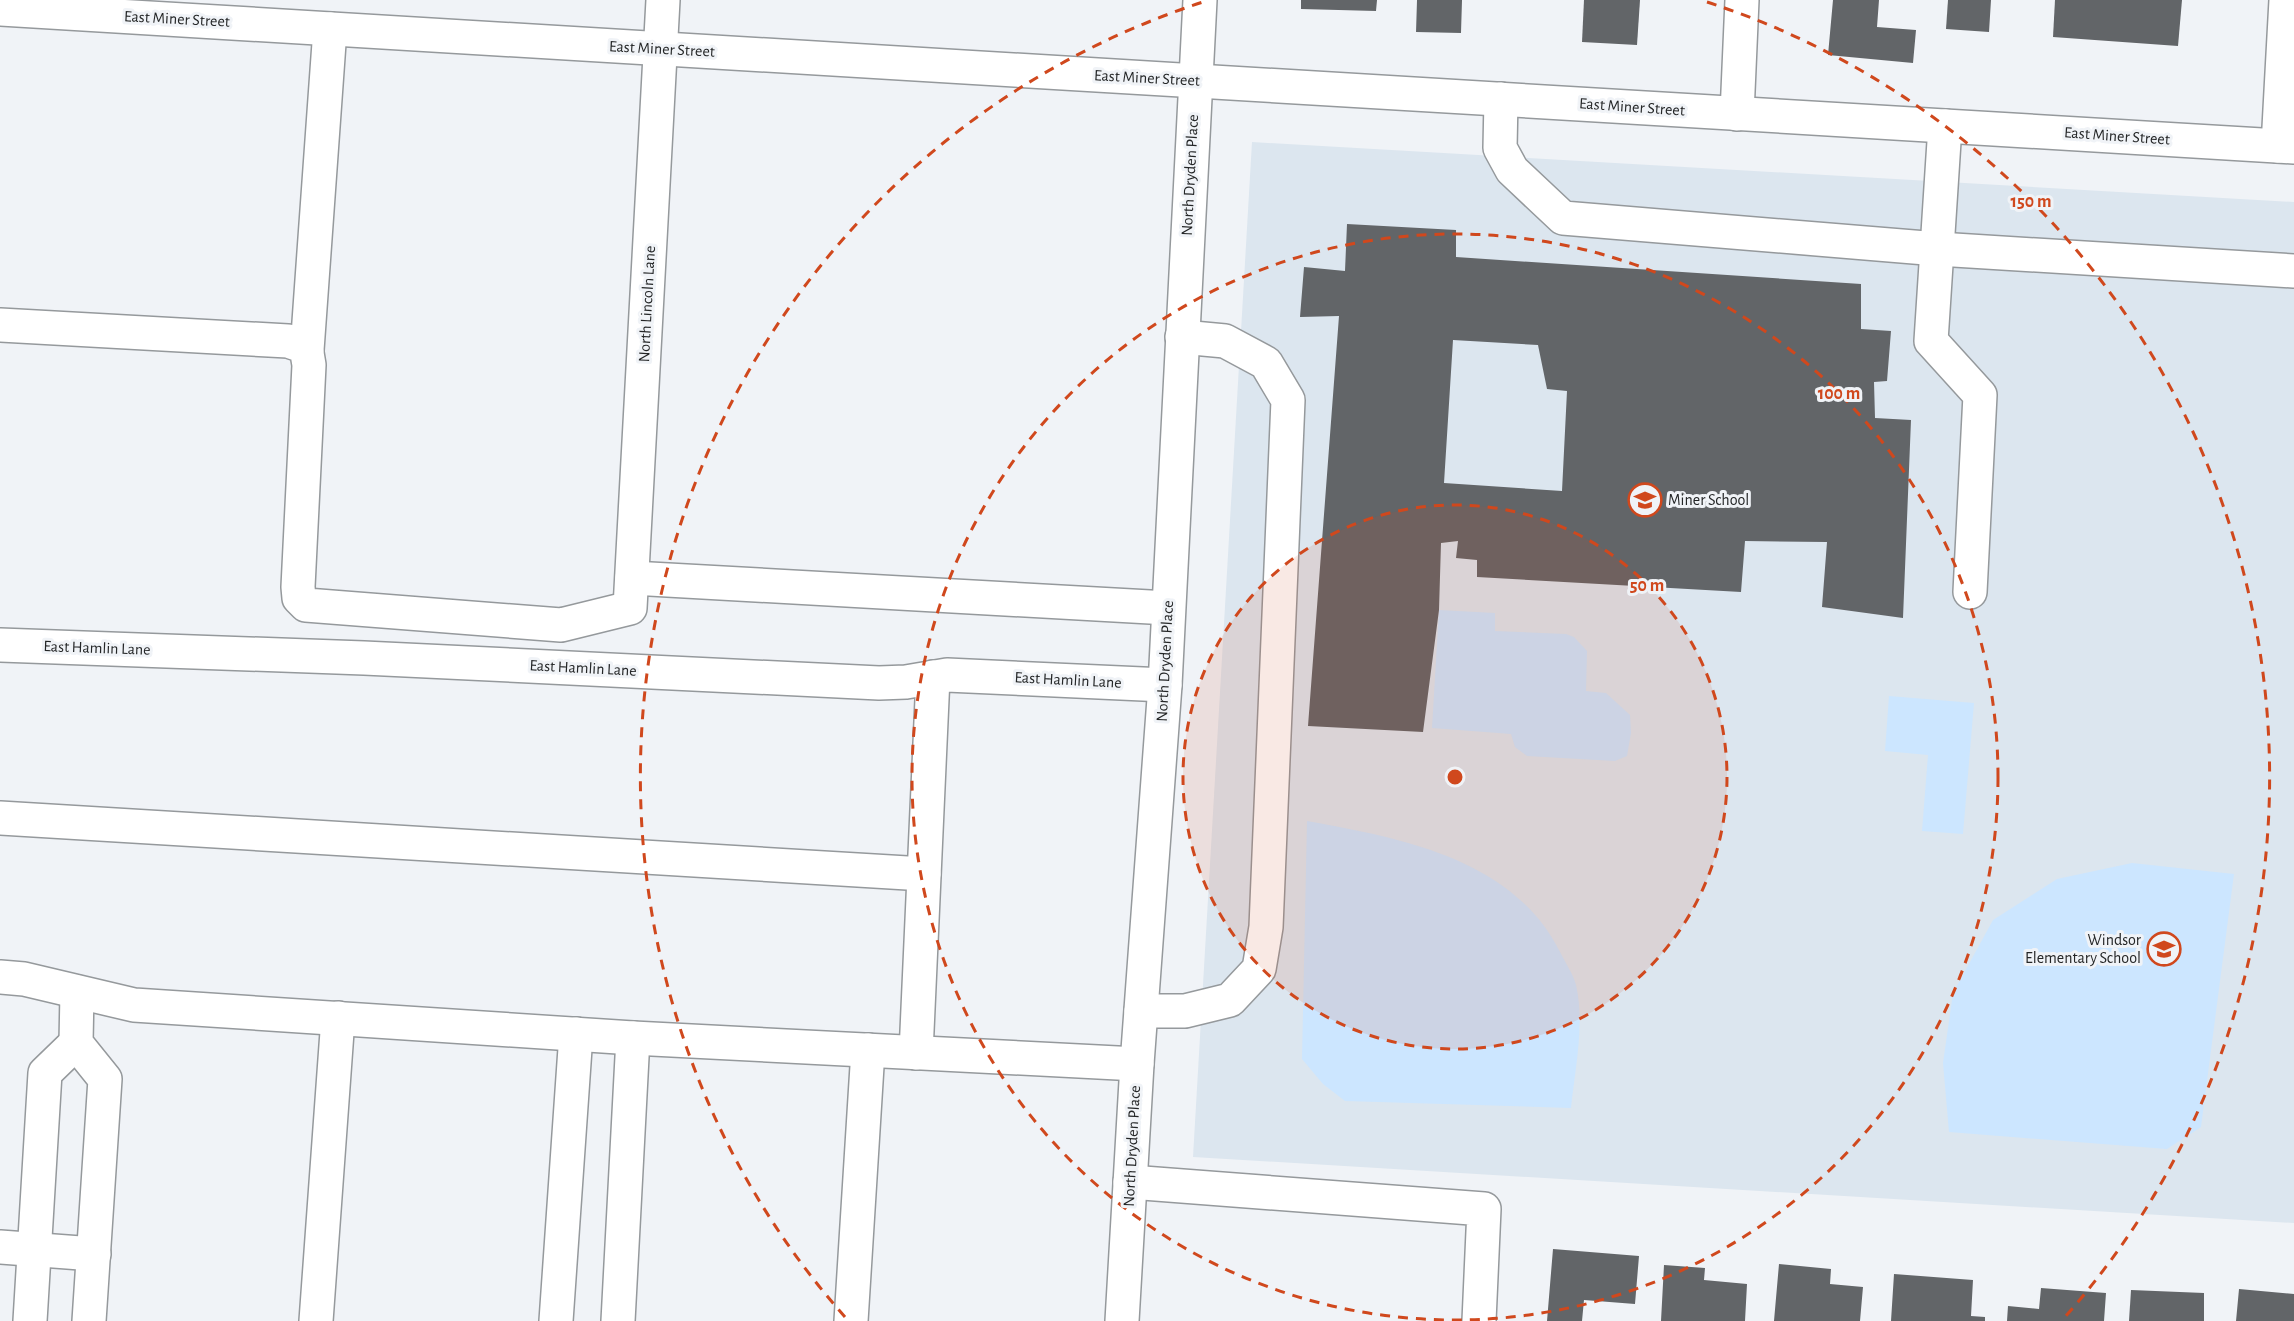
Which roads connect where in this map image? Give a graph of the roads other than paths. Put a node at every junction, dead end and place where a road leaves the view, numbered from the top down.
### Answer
1 (663, 0) edge
2 (1200, 0) edge
3 (1742, 0) edge
4 (2286, 0) edge
5 (105, 8) edge
6 (0, 9) edge
7 (330, 28) junction
8 (661, 49) junction
9 (1195, 81) junction
10 (1501, 99) junction
11 (1737, 114) junction
12 (1945, 126) junction
13 (2286, 147) edge
14 (1938, 249) junction
15 (2294, 271) edge
16 (0, 325) edge
17 (1182, 337) junction
18 (307, 350) junction
19 (1970, 592) dead end
20 (631, 593) junction
21 (1168, 608) junction
22 (0, 645) edge
23 (933, 677) junction
24 (1165, 685) junction
25 (0, 818) edge
26 (924, 874) junction
27 (0, 977) edge
28 (77, 992) junction
29 (1141, 1011) junction
30 (338, 1018) junction
31 (576, 1034) junction
32 (633, 1038) junction
33 (76, 1043) junction
34 (868, 1050) junction
35 (916, 1053) junction
36 (1137, 1064) junction
37 (1130, 1182) junction
38 (0, 1247) edge
39 (34, 1249) junction
40 (94, 1254) junction
41 (30, 1321) edge
42 (89, 1321) edge
43 (316, 1321) edge
44 (556, 1321) edge
45 (618, 1321) edge
46 (851, 1321) edge
47 (1122, 1321) edge
48 (1479, 1321) edge

1 - 8 street, North Lincoln Lane
2 - 9 street, North Dryden Place
3 - 11 street
4 - 13 street
5 - 6 street, East Miner Street
5 - 7 street, East Miner Street
7 - 8 street, East Miner Street
7 - 18 street
8 - 9 street, East Miner Street
8 - 20 street, North Lincoln Lane
9 - 10 street, East Miner Street
9 - 17 street, North Dryden Place
10 - 11 street, East Miner Street
10 - 14 street
11 - 12 street, East Miner Street
12 - 13 street, East Miner Street
12 - 14 street
14 - 15 street
14 - 19 street
16 - 18 street
17 - 21 street, North Dryden Place
17 - 29 street
18 - 20 street
20 - 21 street
21 - 24 street, North Dryden Place
22 - 23 street, East Hamlin Lane
23 - 24 street, East Hamlin Lane
23 - 26 street
24 - 29 street, North Dryden Place
25 - 26 street
26 - 35 street
27 - 28 street
28 - 30 street
28 - 33 street
29 - 36 street, North Dryden Place
30 - 31 street
30 - 43 street
31 - 32 street
31 - 44 street
32 - 34 street
32 - 45 street
33 - 39 street
33 - 40 street
34 - 35 street
34 - 46 street
35 - 36 street
36 - 37 street, North Dryden Place
37 - 47 street, North Dryden Place
37 - 48 street
38 - 39 street
39 - 40 street
39 - 41 street
40 - 42 street

